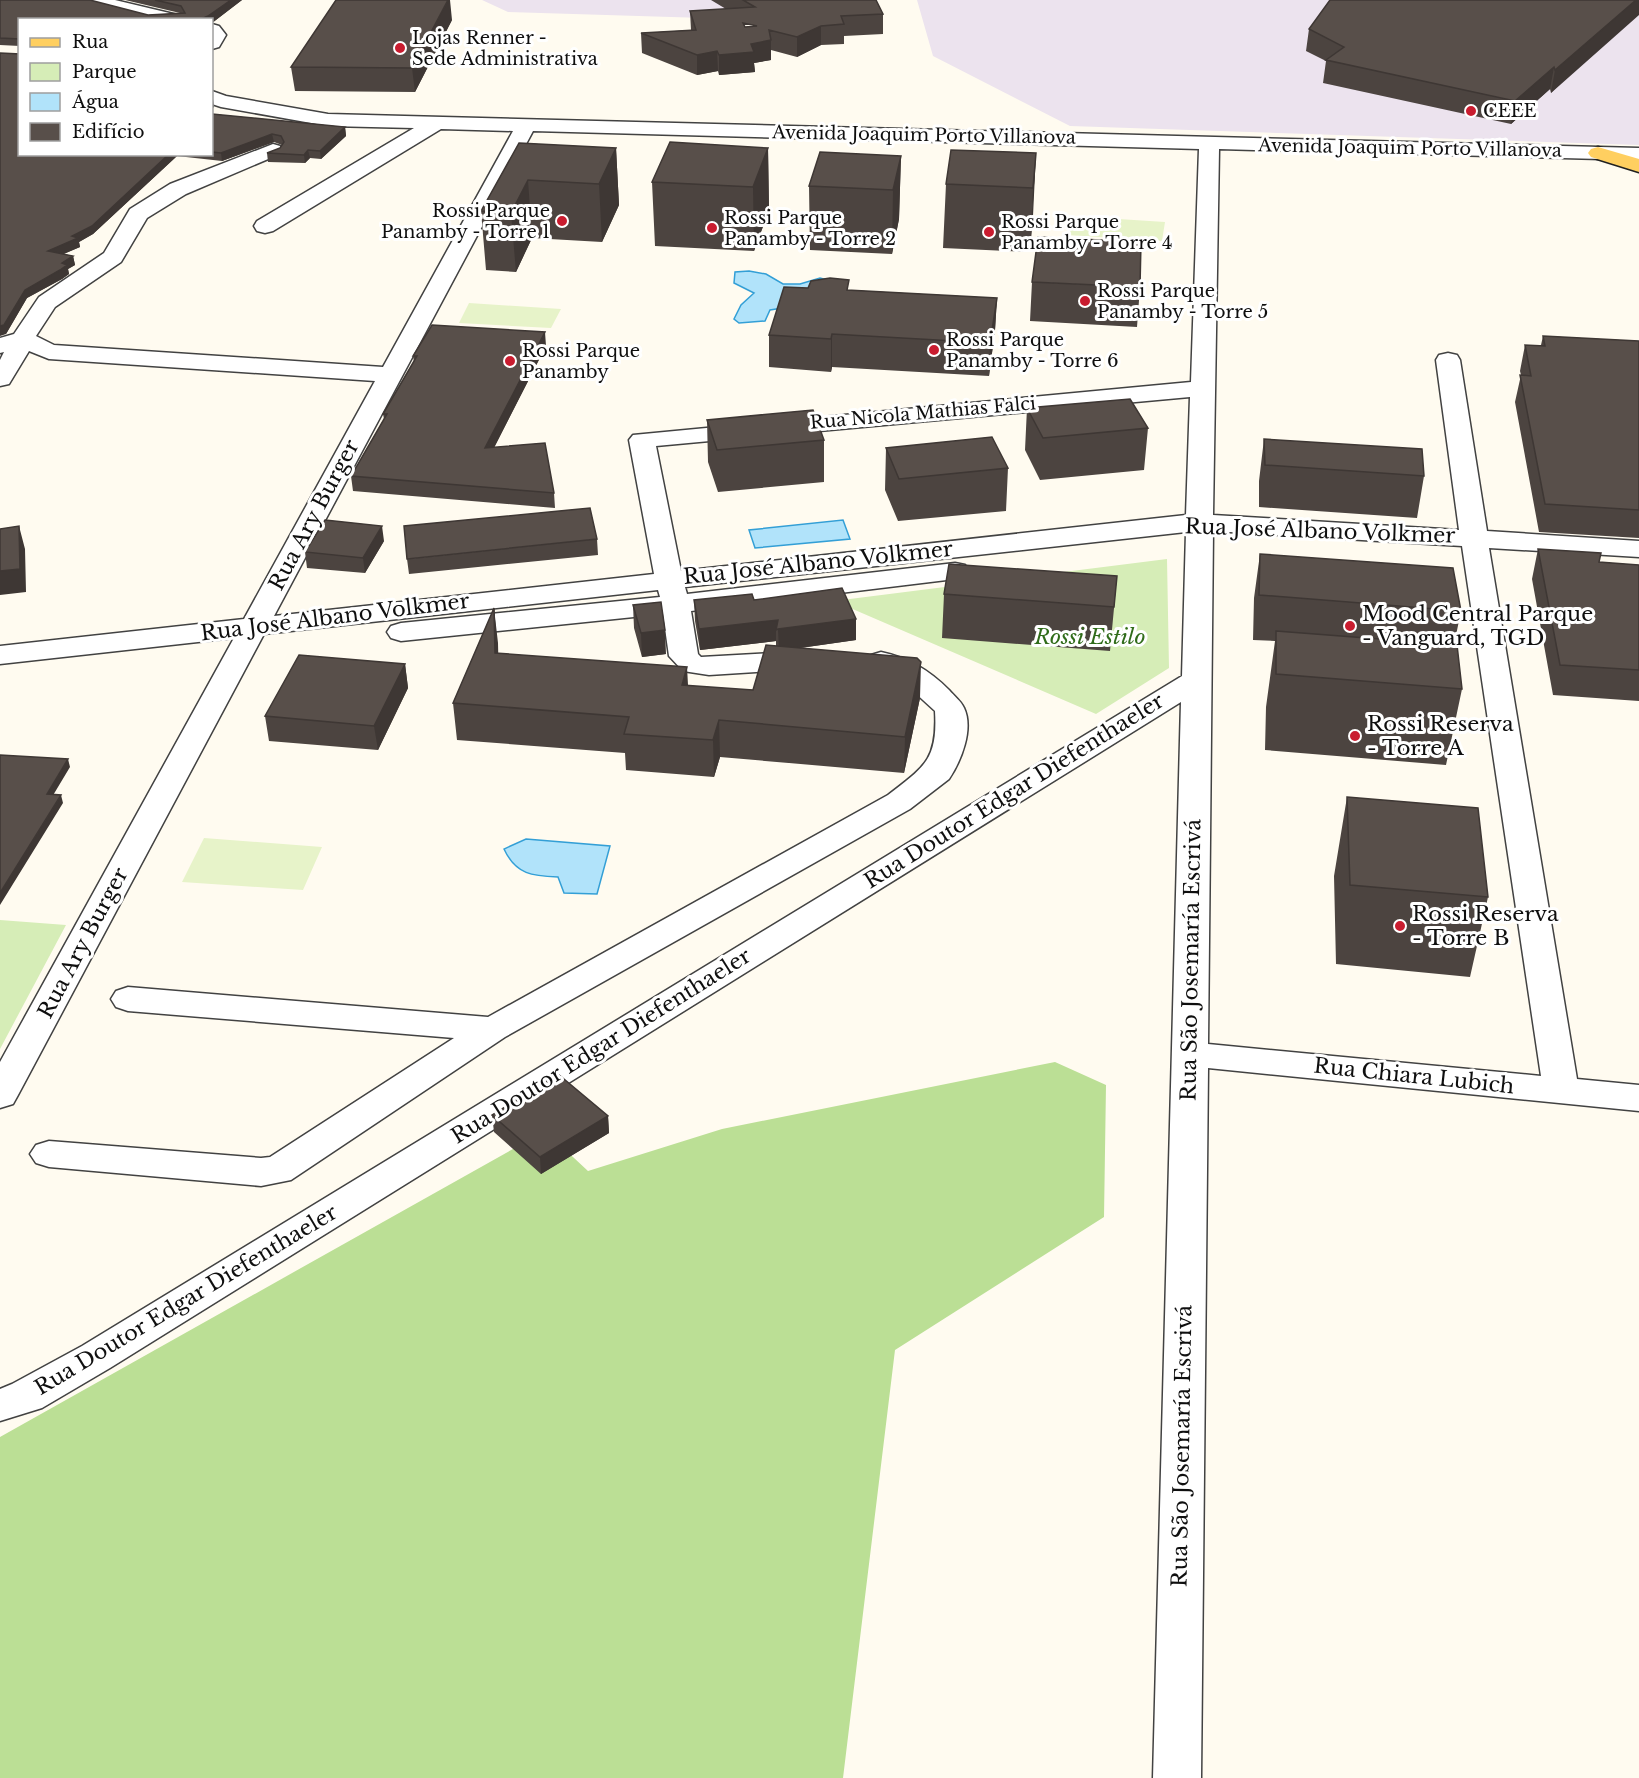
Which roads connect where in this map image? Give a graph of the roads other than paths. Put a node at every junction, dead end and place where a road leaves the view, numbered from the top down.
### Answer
1 (92, 0) edge
2 (168, 18) edge
3 (213, 97) edge
4 (437, 123) junction
5 (526, 126) junction
6 (1209, 143) junction
7 (273, 150) edge
8 (1598, 153) junction
9 (1639, 154) edge
10 (1639, 166) edge
11 (265, 226) dead end
12 (11, 342) edge
13 (1448, 360) dead end
14 (391, 375) junction
15 (0, 379) edge
16 (1204, 388) junction
17 (1199, 532) junction
18 (1475, 547) junction
19 (1639, 549) edge
20 (1639, 567) edge
21 (673, 592) junction
22 (248, 638) junction
23 (0, 655) edge
24 (0, 677) edge
25 (1197, 679) junction
26 (128, 999) dead end
27 (493, 1029) junction
28 (1189, 1054) junction
29 (1561, 1090) junction
30 (0, 1095) edge
31 (1639, 1098) edge
32 (49, 1154) dead end
33 (0, 1405) edge
34 (1177, 1778) edge

1 - 2 street
3 - 4 street, Avenida Joaquim Porto Villanova
4 - 5 street, Avenida Joaquim Porto Villanova
4 - 11 street
5 - 6 street, Avenida Joaquim Porto Villanova
5 - 14 street, Rua Ary Burger
6 - 8 street, Avenida Joaquim Porto Villanova
6 - 16 street, Rua São Josemaría Escrivá
7 - 12 street
8 - 9 street, Avenida Joaquim Porto Villanova
8 - 10 main road
12 - 14 street
12 - 15 street
13 - 18 street
14 - 22 street, Rua Ary Burger
16 - 17 street, Rua São Josemaría Escrivá
16 - 21 street, Rua Nicola Mathias Falci
17 - 18 street, Rua José Albano Volkmer
17 - 21 street, Rua José Albano Volkmer
17 - 25 street, Rua São Josemaría Escrivá
18 - 19 street, Rua José Albano Volkmer
18 - 20 street, Rua José Albano Volkmer
18 - 29 street
21 - 22 street, Rua José Albano Volkmer
21 - 27 street
22 - 23 street, Rua José Albano Volkmer
22 - 24 street, Rua José Albano Volkmer
22 - 30 street, Rua Ary Burger
25 - 28 street, Rua São Josemaría Escrivá
25 - 33 street, Rua Doutor Edgar Diefenthaeler
26 - 27 street
27 - 32 street
28 - 29 street, Rua Chiara Lubich
28 - 34 street, Rua São Josemaría Escrivá
29 - 31 street, Rua Chiara Lubich

